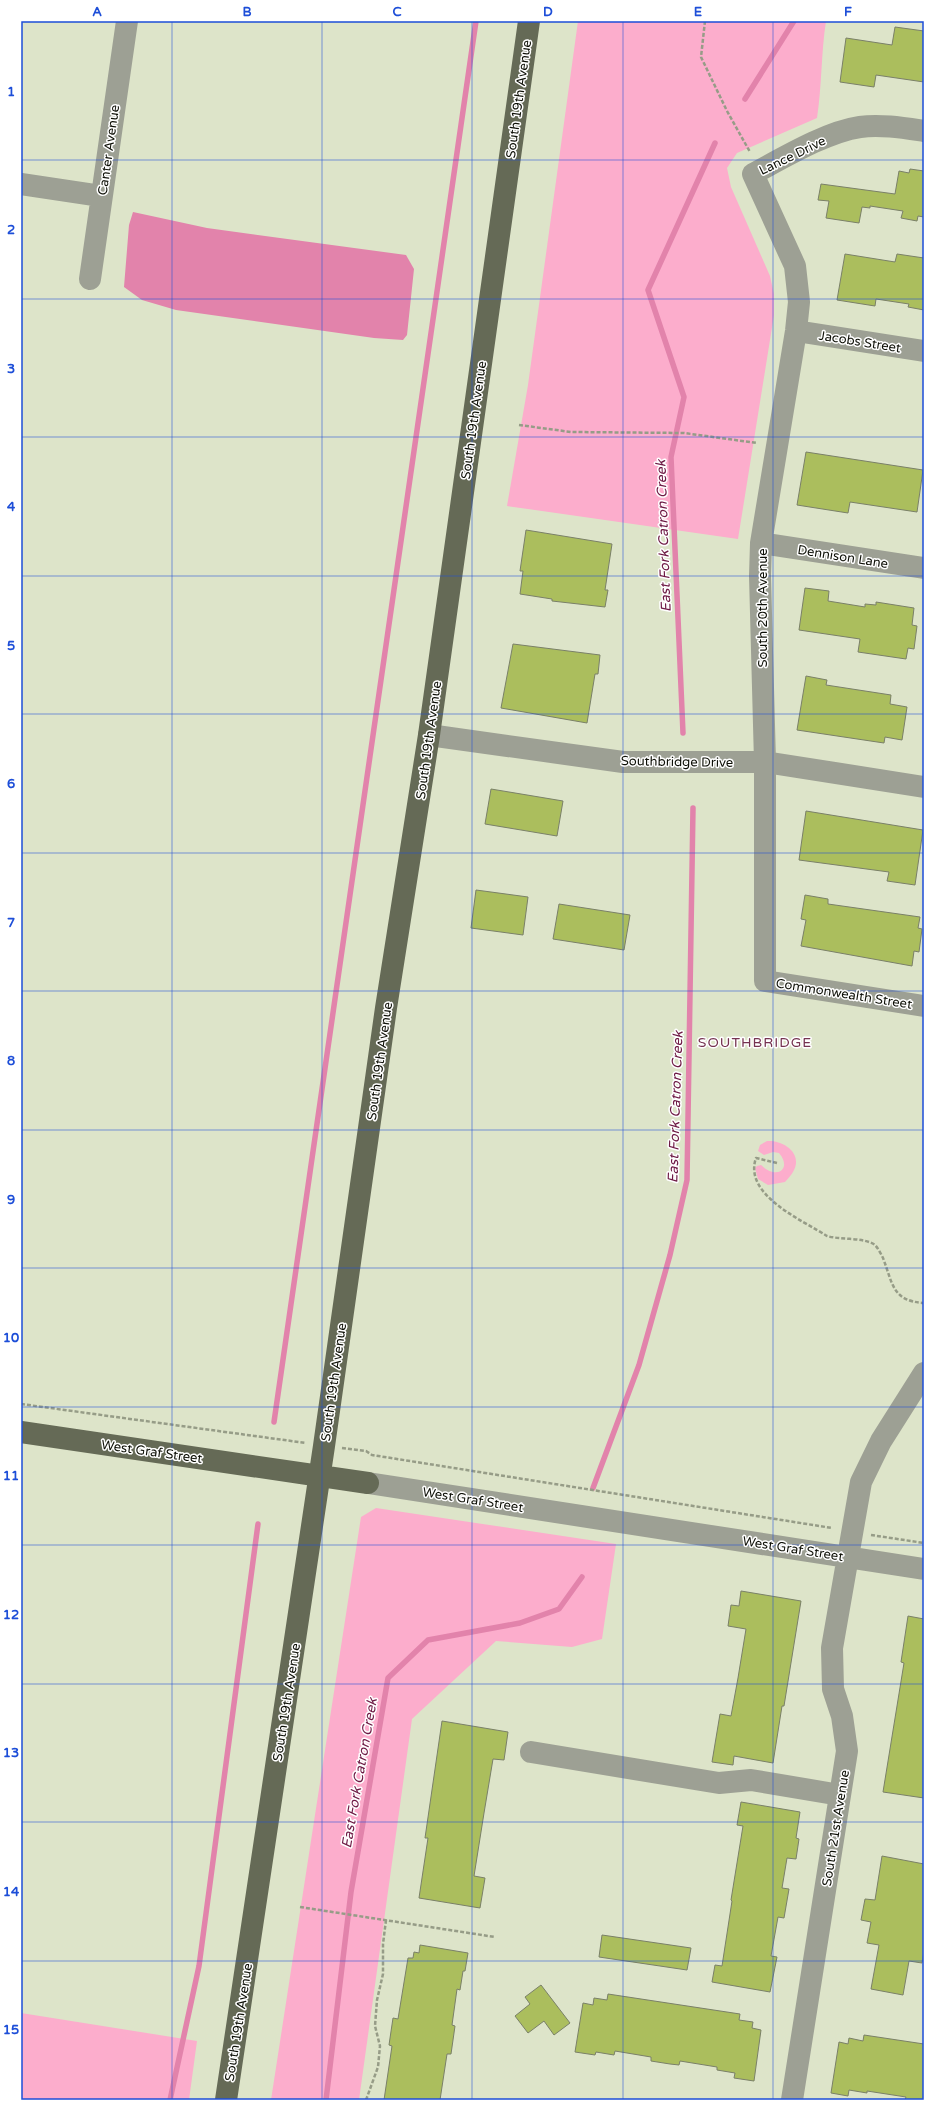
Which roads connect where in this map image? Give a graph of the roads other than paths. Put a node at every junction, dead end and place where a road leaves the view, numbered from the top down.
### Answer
1 (127, 21) edge
2 (528, 21) edge
3 (924, 132) edge
4 (757, 172) joint
5 (21, 184) edge
6 (101, 196) junction
7 (90, 278) dead end
8 (796, 331) junction
9 (924, 351) edge
10 (761, 543) junction
11 (924, 568) edge
12 (429, 735) junction
13 (765, 762) junction
14 (924, 787) edge
15 (765, 981) joint
16 (924, 1006) edge
17 (924, 1373) edge
18 (21, 1432) edge
19 (320, 1476) junction
20 (368, 1483) joint
21 (846, 1556) junction
22 (924, 1569) edge
23 (531, 1752) dead end
24 (840, 1795) junction
25 (226, 2100) edge
26 (792, 2100) edge

1 - 6 street, Canter Avenue
2 - 12 main road, South 19th Avenue
3 - 4 street, Lance Drive
4 - 8 street, South 20th Avenue
5 - 6 street
6 - 7 street, Canter Avenue
8 - 9 street, Jacobs Street
8 - 10 street, South 20th Avenue
10 - 11 street, Dennison Lane
10 - 13 street, South 20th Avenue
12 - 13 street, Southbridge Drive
12 - 19 main road, South 19th Avenue
13 - 14 street, Southbridge Drive
13 - 15 street, South 20th Avenue
15 - 16 street, Commonwealth Street
17 - 21 street, South 21st Avenue
18 - 19 main road, West Graf Street
19 - 20 main road, West Graf Street
19 - 25 main road, South 19th Avenue
20 - 21 street, West Graf Street
21 - 22 street, West Graf Street
21 - 24 street, South 21st Avenue
23 - 24 street
24 - 26 street, South 21st Avenue

